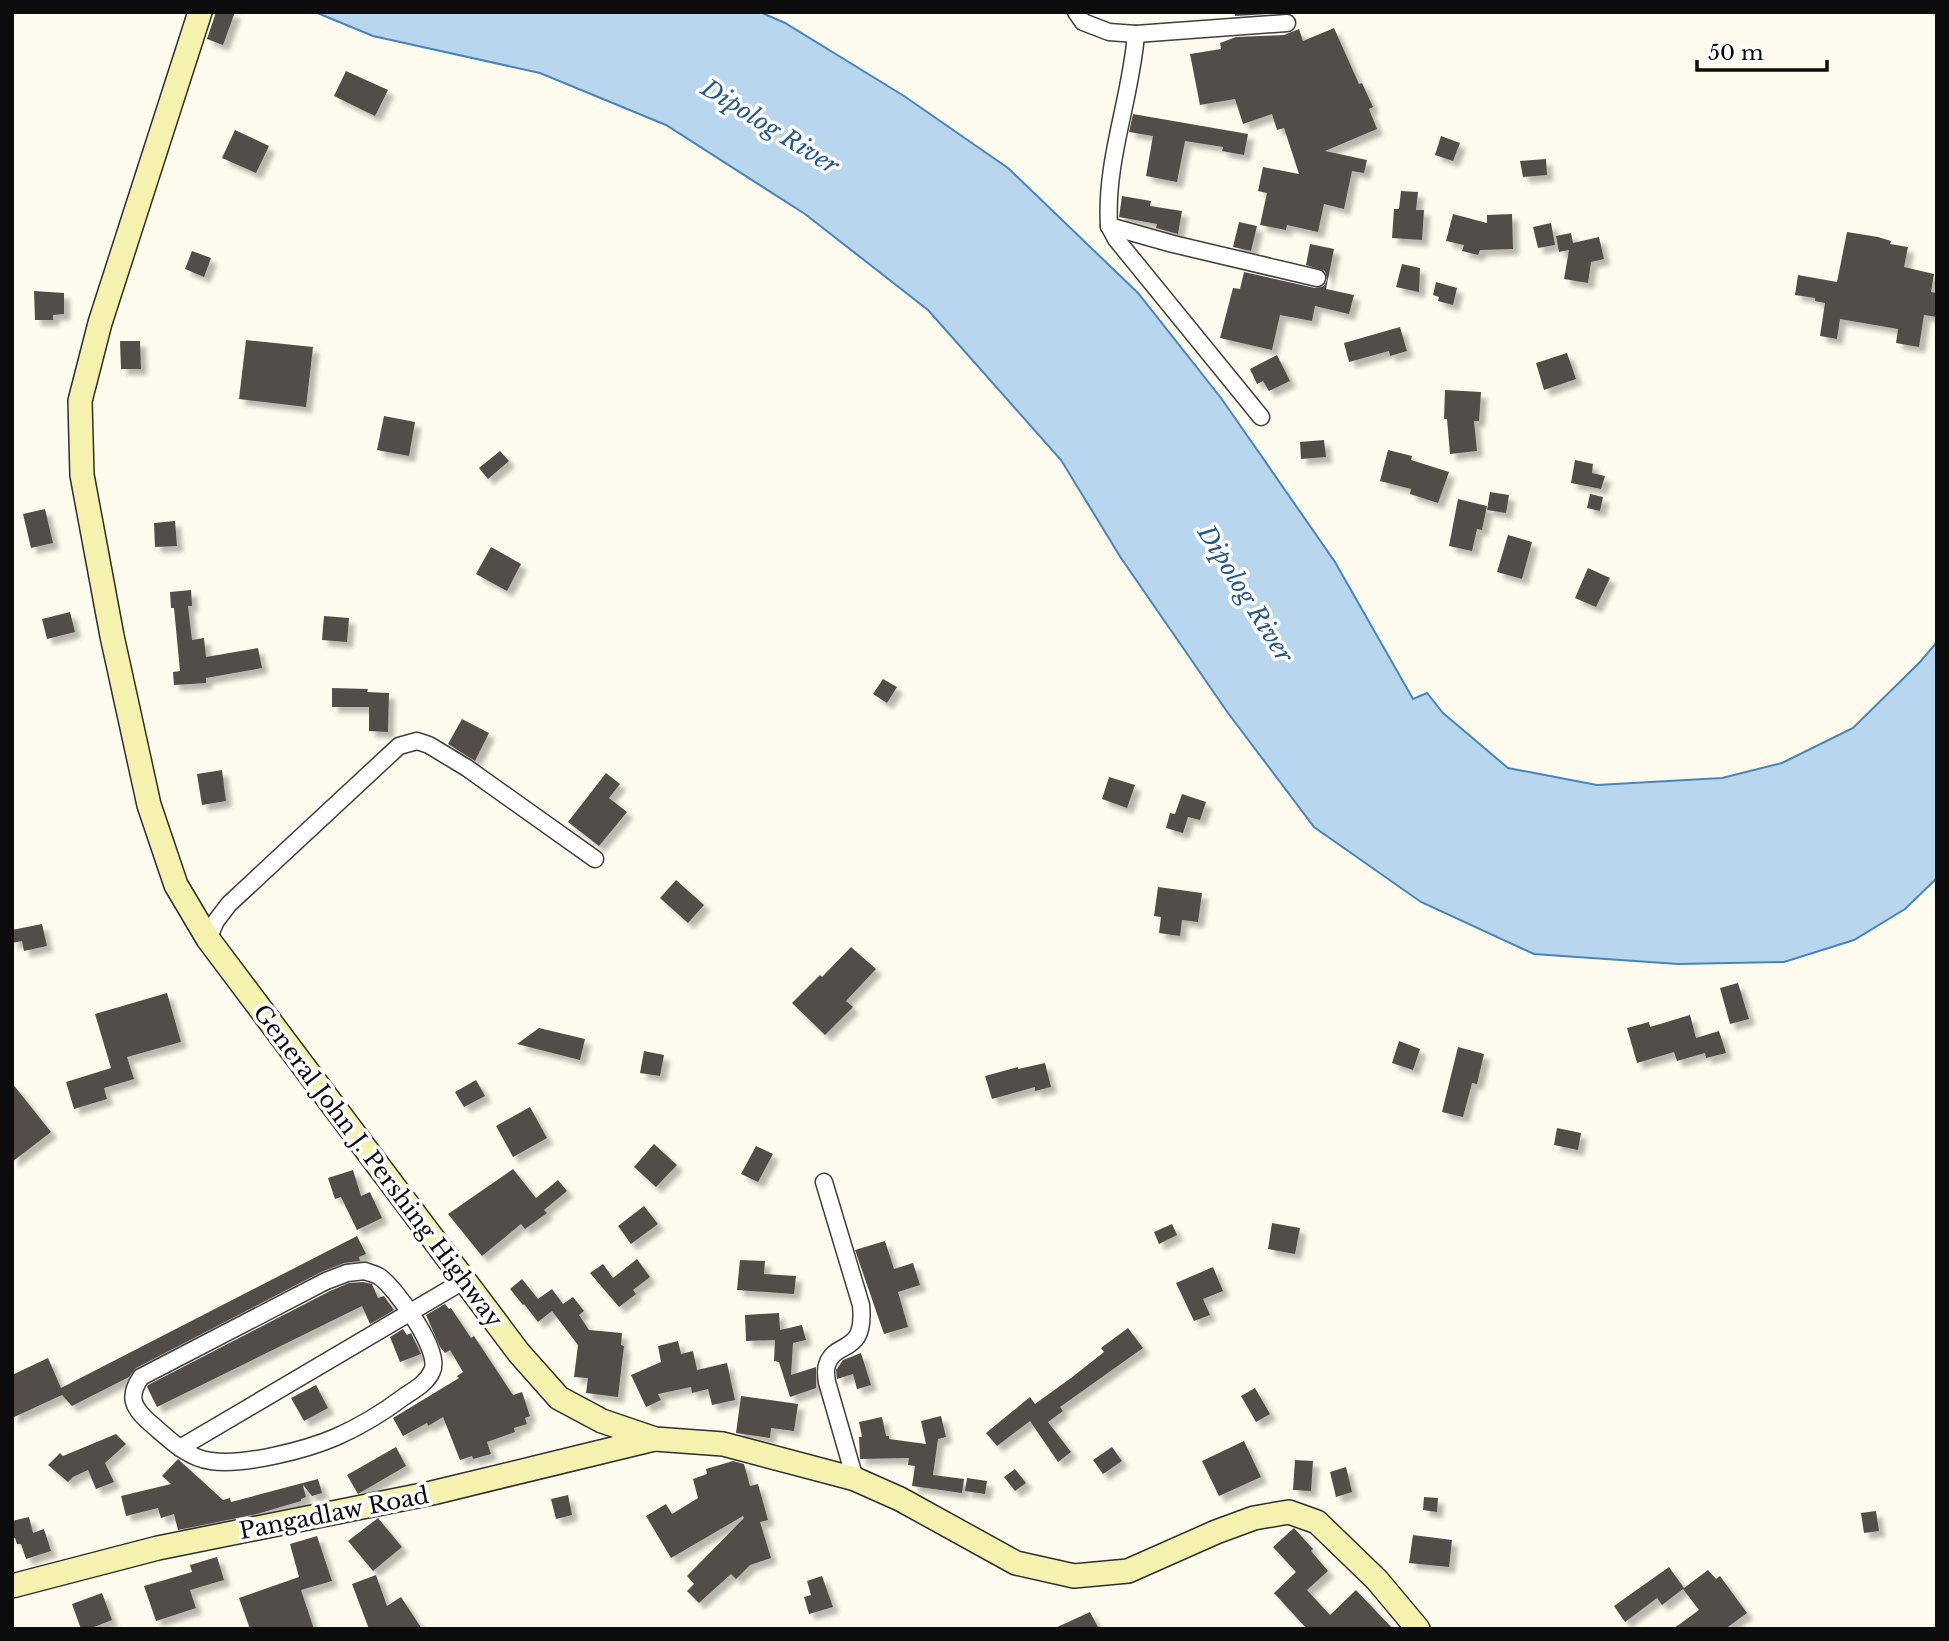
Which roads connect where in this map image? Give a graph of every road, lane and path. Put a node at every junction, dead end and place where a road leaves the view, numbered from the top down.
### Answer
1 (200, 12) edge
2 (1076, 12) edge
3 (1287, 23) dead end
4 (1136, 34) junction
5 (1109, 226) junction
6 (1317, 278) dead end
7 (1261, 417) dead end
8 (595, 859) dead end
9 (208, 939) junction
10 (824, 1182) dead end
11 (465, 1280) junction
12 (410, 1313) junction
13 (655, 1438) junction
14 (180, 1448) junction
15 (855, 1479) junction
16 (12, 1586) edge
17 (1418, 1629) edge

1 - 9 main road, General John J. Pershing Highway
2 - 4 street
3 - 4 street
4 - 5 street
5 - 6 street
5 - 7 street
8 - 9 street
9 - 11 main road, General John J. Pershing Highway
10 - 15 street
11 - 12 street
11 - 13 main road, General John J. Pershing Highway
12 - 14 street
12 - 14 street
12 - 14 street
13 - 15 main road, General John J. Pershing Highway
13 - 16 main road, Pangadlaw Road
15 - 17 main road, General John J. Pershing Highway

